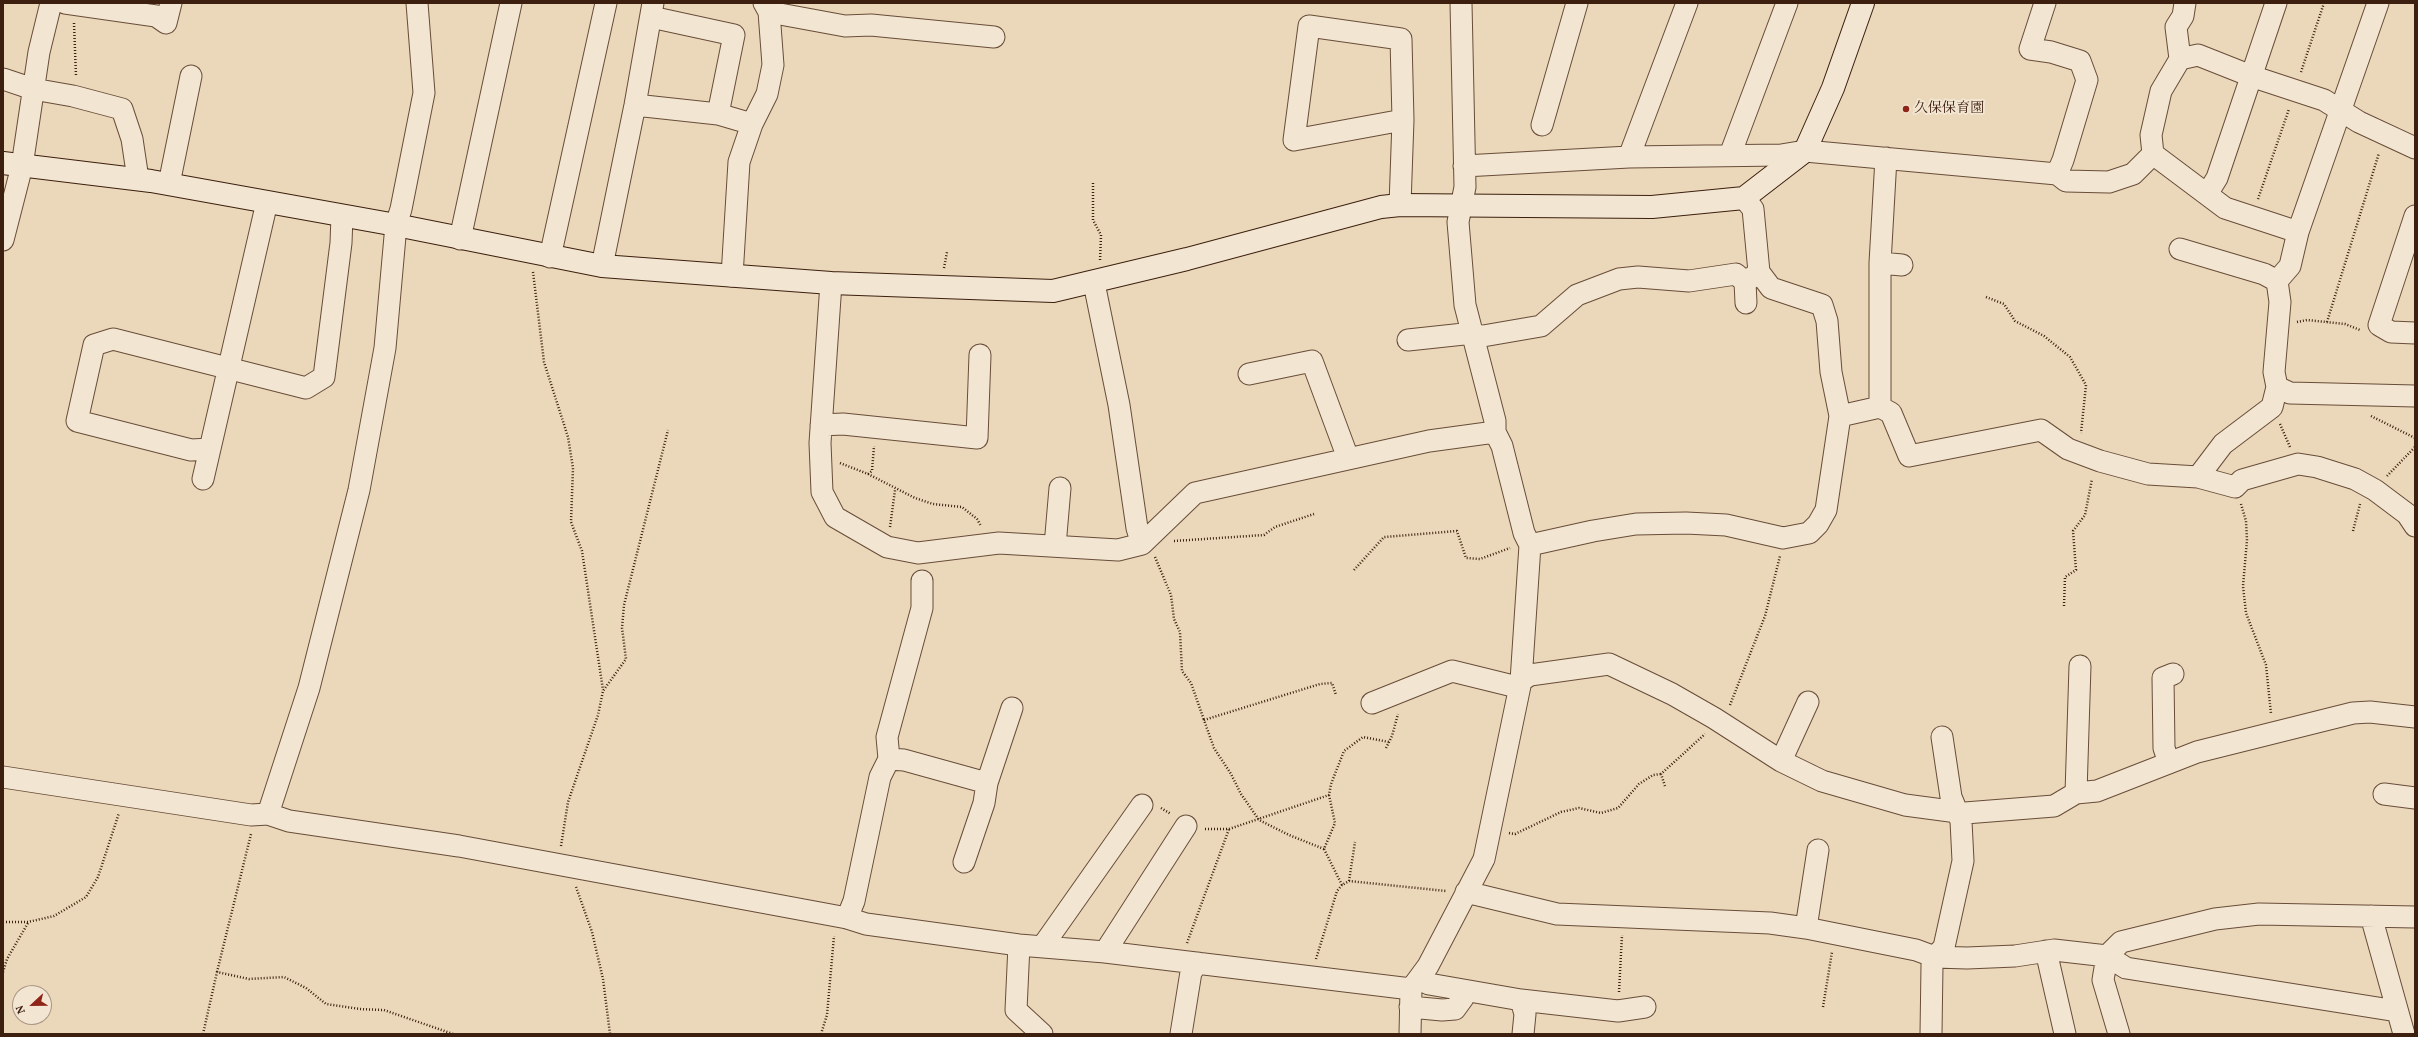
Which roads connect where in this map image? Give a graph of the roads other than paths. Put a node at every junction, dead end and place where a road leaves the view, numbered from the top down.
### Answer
1 (51, 3) edge
2 (171, 3) edge
3 (417, 3) edge
4 (511, 3) edge
5 (606, 3) edge
6 (1461, 3) edge
7 (1577, 3) edge
8 (1686, 3) edge
9 (1787, 3) edge
10 (1863, 3) edge
11 (2045, 3) edge
12 (2185, 3) edge
13 (2276, 3) edge
14 (2378, 3) edge
15 (70, 4) edge
16 (767, 7) edge
17 (652, 10) edge
18 (994, 37) dead end
19 (2180, 59) junction
20 (191, 76) dead end
21 (2251, 76) junction
22 (3, 79) edge
23 (33, 89) junction
24 (635, 105) junction
25 (2340, 111) junction
26 (718, 114) junction
27 (1402, 120) junction
28 (752, 124) junction
29 (1542, 125) dead end
30 (2415, 148) edge
31 (1805, 151) junction
32 (2153, 154) junction
33 (1730, 155) junction
34 (1628, 156) junction
35 (1886, 158) junction
36 (13, 165) edge
37 (1464, 166) junction
38 (2057, 174) junction
39 (138, 179) junction
40 (169, 184) junction
41 (2207, 194) junction
42 (1744, 198) junction
43 (267, 202) junction
44 (1400, 205) junction
45 (1460, 205) junction
46 (342, 216) junction
47 (2415, 216) edge
48 (396, 225) junction
49 (2298, 232) junction
50 (460, 239) junction
51 (3, 240) edge
52 (2180, 249) dead end
53 (542, 256) junction
54 (1880, 263) junction
55 (1902, 264) dead end
56 (602, 266) junction
57 (732, 276) junction
58 (1752, 277) junction
59 (1101, 281) junction
60 (2277, 281) junction
61 (831, 282) junction
62 (1746, 303) dead end
63 (2415, 333) edge
64 (1472, 334) junction
65 (1408, 340) dead end
66 (980, 355) dead end
67 (229, 367) junction
68 (1250, 374) dead end
69 (2277, 387) junction
70 (2415, 396) edge
71 (1880, 406) junction
72 (1840, 416) junction
73 (821, 425) junction
74 (1495, 432) junction
75 (210, 449) junction
76 (1348, 458) junction
77 (2198, 477) junction
78 (203, 479) dead end
79 (1060, 488) dead end
80 (2415, 526) edge
81 (1142, 544) junction
82 (1530, 545) junction
83 (1055, 546) junction
84 (922, 581) dead end
85 (2080, 666) dead end
86 (2173, 674) dead end
87 (1521, 681) junction
88 (1808, 702) dead end
89 (1372, 703) dead end
90 (1012, 708) dead end
91 (2415, 717) edge
92 (1942, 737) dead end
93 (889, 758) junction
94 (1781, 761) junction
95 (2169, 763) junction
96 (3, 778) edge
97 (987, 783) junction
98 (2076, 793) junction
99 (2384, 794) dead end
100 (2415, 798) edge
101 (1142, 805) road end
102 (1958, 811) junction
103 (268, 814) junction
104 (1186, 826) road end
105 (1818, 850) dead end
106 (964, 862) dead end
107 (1466, 892) junction
108 (2371, 916) junction
109 (2415, 917) edge
110 (847, 918) junction
111 (1806, 928) junction
112 (1019, 945) junction
113 (1042, 947) junction
114 (2046, 951) junction
115 (1105, 952) junction
116 (2107, 956) junction
117 (1935, 957) junction
118 (1190, 962) junction
119 (1464, 991) junction
120 (1413, 992) junction
121 (1521, 1000) junction
122 (1645, 1007) dead end
123 (2397, 1011) junction
124 (1042, 1034) edge
125 (1180, 1034) edge
126 (1410, 1034) edge
127 (1523, 1034) edge
128 (1931, 1034) edge
129 (2065, 1034) edge
130 (2119, 1034) edge
131 (2404, 1034) edge

1 - 23 street
2 - 15 street
3 - 48 street
4 - 50 street
5 - 53 street
6 - 37 street
7 - 29 street
8 - 34 street
9 - 33 street
10 - 31 street
11 - 38 street
12 - 19 street
13 - 21 street
14 - 25 street
16 - 18 street
16 - 28 street
17 - 24 street
17 - 26 street
19 - 21 street
19 - 32 street
20 - 40 street
21 - 25 street
21 - 41 street
22 - 23 street
23 - 36 street
23 - 39 street
24 - 26 street
24 - 56 street
25 - 30 street
25 - 49 street
26 - 28 street
27 - 27 street
27 - 44 street
28 - 57 street
31 - 33 street
31 - 35 street
31 - 42 street
32 - 38 street
32 - 41 street
33 - 34 street
34 - 37 street
35 - 38 street
35 - 54 street
36 - 39 street
36 - 51 street
37 - 45 street
39 - 40 street
40 - 43 street
41 - 49 street
42 - 45 street
42 - 58 street
43 - 46 street
43 - 67 street
44 - 45 street
44 - 59 street
45 - 64 street
46 - 48 street
46 - 67 street
47 - 63 street
48 - 50 street
48 - 103 street
49 - 60 street
50 - 53 street
52 - 60 street
53 - 56 street
54 - 55 street
54 - 71 street
56 - 57 street
57 - 61 street
58 - 62 street
58 - 64 street
58 - 72 street
59 - 61 street
59 - 81 street
60 - 69 street
61 - 73 street
64 - 65 street
64 - 74 street
66 - 73 street
67 - 75 street
67 - 75 street
68 - 76 street
69 - 70 street
69 - 77 street
71 - 72 street
71 - 77 street
72 - 82 street
73 - 83 street
74 - 76 street
74 - 82 street
75 - 78 street
76 - 81 street
77 - 80 street
79 - 83 street
81 - 83 street
82 - 87 street
84 - 93 street
85 - 98 street
86 - 95 street
87 - 89 street
87 - 94 street
87 - 107 street
88 - 94 street
90 - 97 street
91 - 95 street
92 - 102 street
93 - 97 street
93 - 110 street
94 - 102 street
95 - 98 street
96 - 103 street
97 - 106 street
98 - 102 street
99 - 100 street
101 - 113 street
102 - 117 street
103 - 110 street
104 - 115 street
105 - 111 street
107 - 111 street
107 - 120 street
108 - 109 street
108 - 116 street
108 - 123 street
110 - 112 street
111 - 117 street
112 - 113 street
112 - 124 street
113 - 115 street
114 - 116 street
114 - 117 street
114 - 129 street
115 - 118 street
116 - 123 street
116 - 130 street
117 - 128 street
118 - 120 street
118 - 125 street
119 - 120 street
119 - 120 street
119 - 121 street
120 - 126 street
121 - 122 street
121 - 127 street
123 - 131 street

